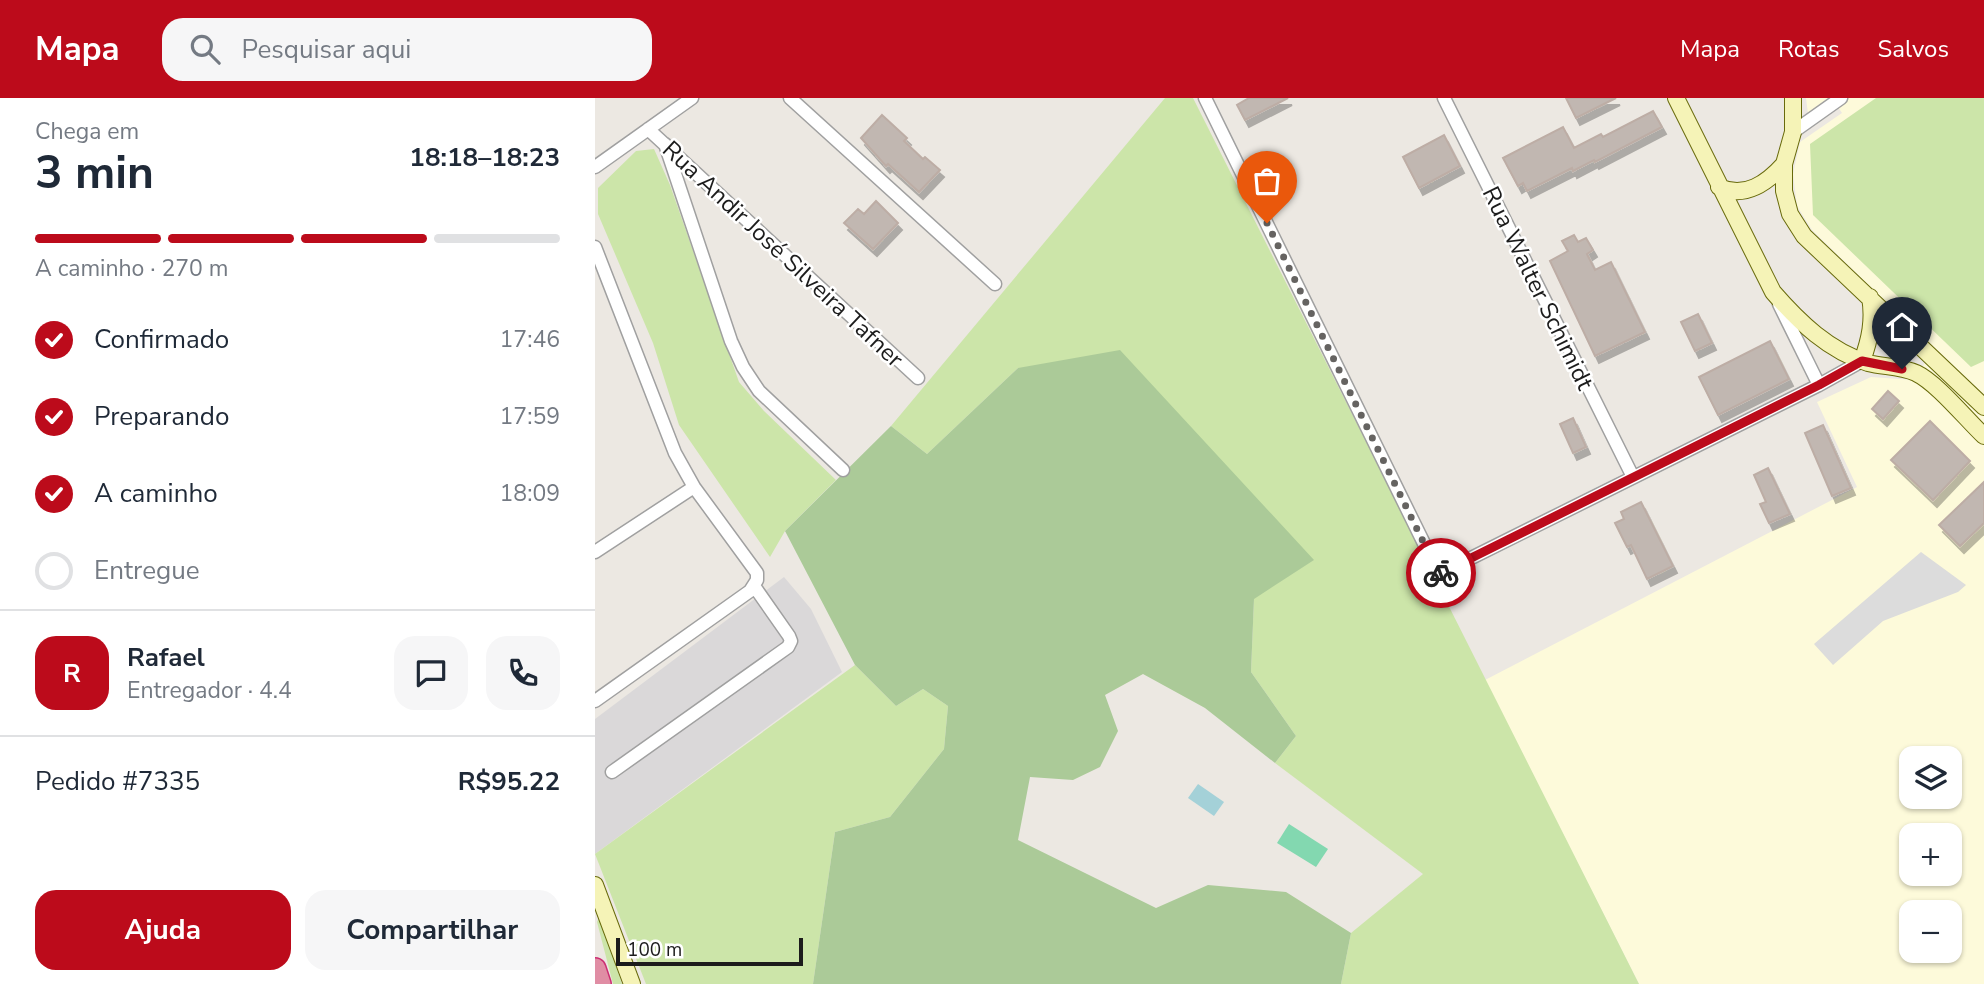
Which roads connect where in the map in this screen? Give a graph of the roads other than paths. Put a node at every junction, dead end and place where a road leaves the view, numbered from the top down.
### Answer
1 (692, 98) edge
2 (790, 98) edge
3 (1205, 98) edge
4 (1444, 98) edge
5 (1676, 98) edge
6 (1793, 98) edge
7 (1841, 98) edge
8 (648, 129) junction
9 (1793, 132) junction
10 (665, 144) junction
11 (1784, 164) junction
12 (595, 167) edge
13 (1719, 187) junction
14 (595, 247) edge
15 (995, 284) dead end
16 (1773, 292) junction
17 (1870, 297) junction
18 (1862, 361) junction
19 (918, 378) dead end
20 (1819, 385) junction
21 (1984, 407) edge
22 (1984, 436) edge
23 (843, 470) dead end
24 (1633, 477) junction
25 (694, 486) junction
26 (595, 552) edge
27 (756, 583) junction
28 (595, 701) edge
29 (612, 772) dead end
30 (595, 885) edge
31 (595, 969) edge
32 (600, 984) edge
33 (632, 984) edge

1 - 8 street
2 - 15 street
3 - 24 street
4 - 24 street, Rua Walter Schimidt
5 - 13 street
6 - 9 street
7 - 9 street
8 - 10 street, Rua Andir José Silveira Tafner
8 - 12 street
9 - 11 street
10 - 19 street, Rua Andir José Silveira Tafner
10 - 23 street
11 - 13 street
11 - 17 street
13 - 16 street
14 - 25 street
16 - 18 street
16 - 20 street
17 - 18 street
17 - 21 street
18 - 20 street
18 - 22 street
20 - 24 street
25 - 26 street
25 - 27 street
27 - 28 street
27 - 29 street
30 - 33 street
31 - 32 highway

